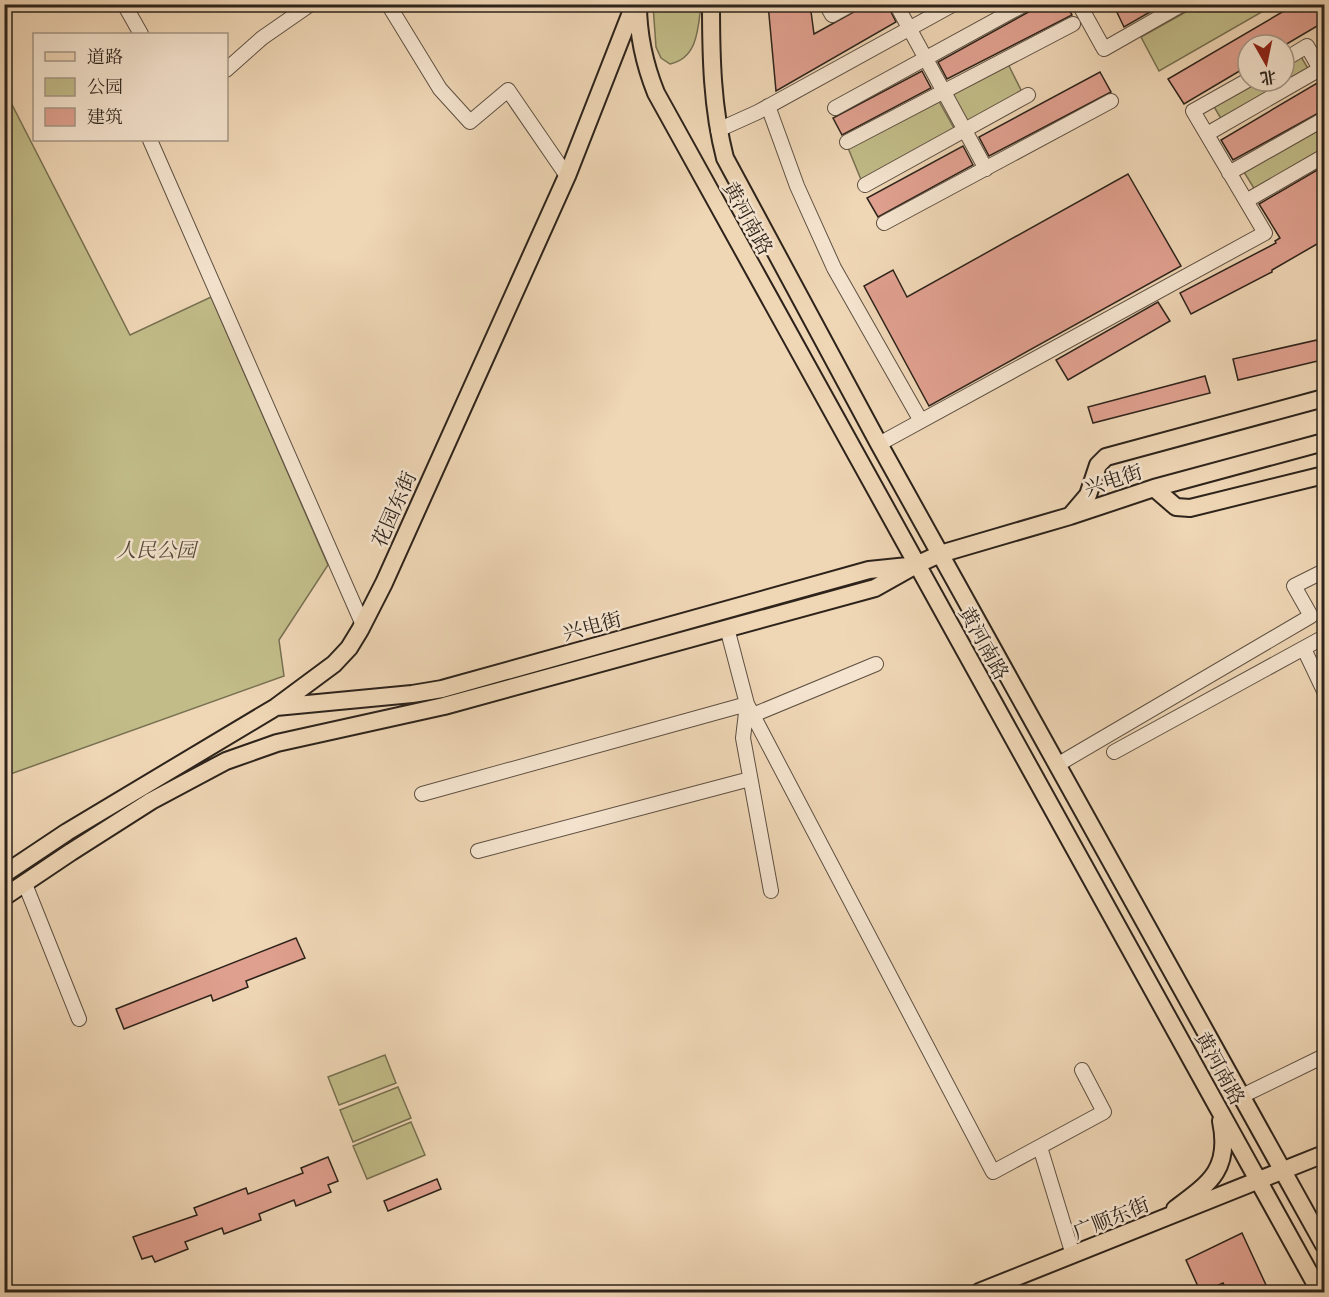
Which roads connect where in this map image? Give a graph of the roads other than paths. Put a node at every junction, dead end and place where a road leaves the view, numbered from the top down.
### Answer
1 (124, 4) edge
2 (311, 4) edge
3 (388, 4) edge
4 (636, 4) edge
5 (711, 4) edge
6 (826, 4) edge
7 (852, 4) edge
8 (896, 4) edge
9 (954, 4) edge
10 (1025, 4) edge
11 (1079, 4) edge
12 (1183, 4) edge
13 (1073, 24) dead end
14 (909, 29) junction
15 (140, 33) edge
16 (1296, 53) edge
17 (925, 59) junction
18 (228, 68) edge
19 (1296, 83) edge
20 (1236, 87) edge
21 (943, 92) junction
22 (1278, 93) edge
23 (1028, 95) dead end
24 (1111, 101) dead end
25 (768, 106) junction
26 (835, 108) dead end
27 (1324, 119) edge
28 (718, 130) junction
29 (964, 130) junction
30 (1207, 134) junction
31 (150, 141) edge
32 (847, 142) dead end
33 (1324, 156) edge
34 (986, 169) junction
35 (1229, 173) junction
36 (567, 176) junction
37 (866, 185) dead end
38 (1246, 201) junction
39 (884, 223) dead end
40 (1324, 398) edge
41 (921, 421) junction
42 (1324, 442) edge
43 (879, 444) junction
44 (858, 455) junction
45 (1324, 475) edge
46 (1154, 488) junction
47 (1070, 516) junction
48 (940, 554) junction
49 (916, 565) junction
50 (1324, 571) edge
51 (724, 620) junction
52 (363, 625) junction
53 (1324, 638) edge
54 (1304, 649) junction
55 (876, 664) dead end
56 (1324, 691) edge
57 (276, 707) junction
58 (750, 709) junction
59 (1114, 752) dead end
60 (1057, 765) junction
61 (750, 779) junction
62 (422, 794) dead end
63 (478, 851) dead end
64 (9, 871) edge
65 (25, 884) junction
66 (771, 891) dead end
67 (4, 897) edge
68 (79, 1019) dead end
69 (1324, 1056) edge
70 (1082, 1070) dead end
71 (1242, 1096) junction
72 (1219, 1108) junction
73 (1040, 1147) junction
74 (1324, 1154) edge
75 (1284, 1171) junction
76 (1258, 1182) junction
77 (1156, 1222) junction
78 (1324, 1245) edge
79 (1073, 1255) junction
80 (991, 1290) edge
81 (1320, 1293) edge

1 - 15 street
2 - 18 street
3 - 36 street
4 - 36 main road, 花园东街
4 - 44 main road, 黄河南路
5 - 28 main road, 黄河南路
6 - 7 street
8 - 14 street
9 - 14 street
10 - 17 street
11 - 12 street
13 - 21 street
14 - 17 street
14 - 25 street
16 - 19 street
17 - 21 street
17 - 26 street
20 - 30 street
21 - 29 street
21 - 32 street
22 - 30 street
23 - 29 street
24 - 34 street
25 - 28 street
25 - 41 street
27 - 35 street
28 - 43 main road, 黄河南路
29 - 34 street
29 - 37 street
30 - 35 street
31 - 52 street
33 - 38 street
34 - 39 street
35 - 38 street
36 - 52 main road, 花园东街
38 - 41 street
40 - 47 main road
41 - 43 street
42 - 46 main road, 兴电街
43 - 44 main road
43 - 48 main road, 黄河南路
44 - 49 main road, 黄河南路
45 - 46 main road
46 - 47 main road, 兴电街
47 - 48 main road, 兴电街
48 - 49 main road, 兴电街
48 - 60 main road, 黄河南路
49 - 51 main road, 兴电街
49 - 72 main road, 黄河南路
50 - 60 street
51 - 57 main road, 兴电街
51 - 58 street
51 - 65 main road, 兴电街
52 - 57 main road, 花园东街
53 - 54 street
54 - 56 street
54 - 59 street
55 - 58 street
57 - 64 main road, 花园东街
58 - 61 street
58 - 62 street
58 - 73 street
60 - 71 main road, 黄河南路
61 - 63 street
61 - 66 street
64 - 65 main road
65 - 67 main road
65 - 68 street
69 - 71 street
70 - 73 street
71 - 75 main road, 黄河南路
72 - 76 main road, 黄河南路
72 - 77 main road
73 - 79 street
74 - 75 main road, 广顺东街
75 - 76 main road, 广顺东街
75 - 78 main road, 黄河南路
76 - 77 main road, 广顺东街
76 - 81 main road, 黄河南路
77 - 79 main road, 广顺东街
79 - 80 main road, 广顺东街

